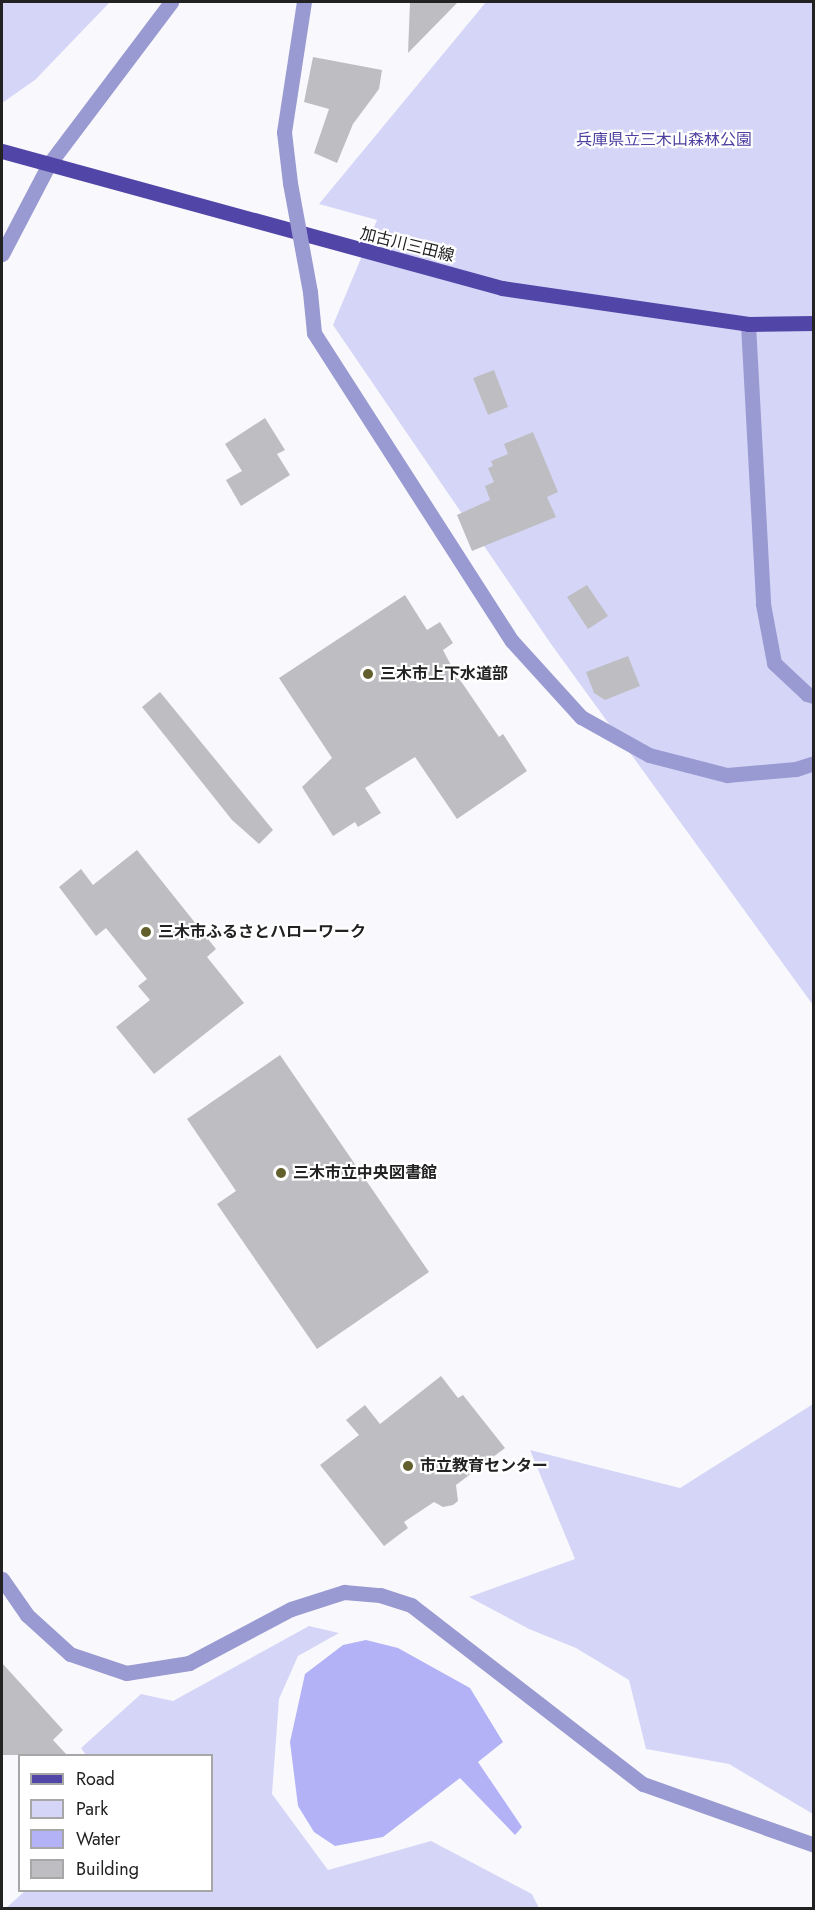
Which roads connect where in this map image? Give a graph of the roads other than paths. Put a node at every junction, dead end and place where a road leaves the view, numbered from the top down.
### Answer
1 (171, 2) edge
2 (304, 2) edge
3 (2, 152) edge
4 (49, 164) junction
5 (2, 254) edge
6 (813, 322) edge
7 (748, 324) junction
8 (813, 696) edge
9 (813, 763) edge
10 (2, 1579) edge
11 (813, 1845) edge

1 - 4 street
2 - 9 street, bridge
3 - 4 main road, 加古川三田線
4 - 5 street
4 - 7 main road, 加古川三田線
6 - 7 main road, 加古川三田線
7 - 8 street
10 - 11 street

